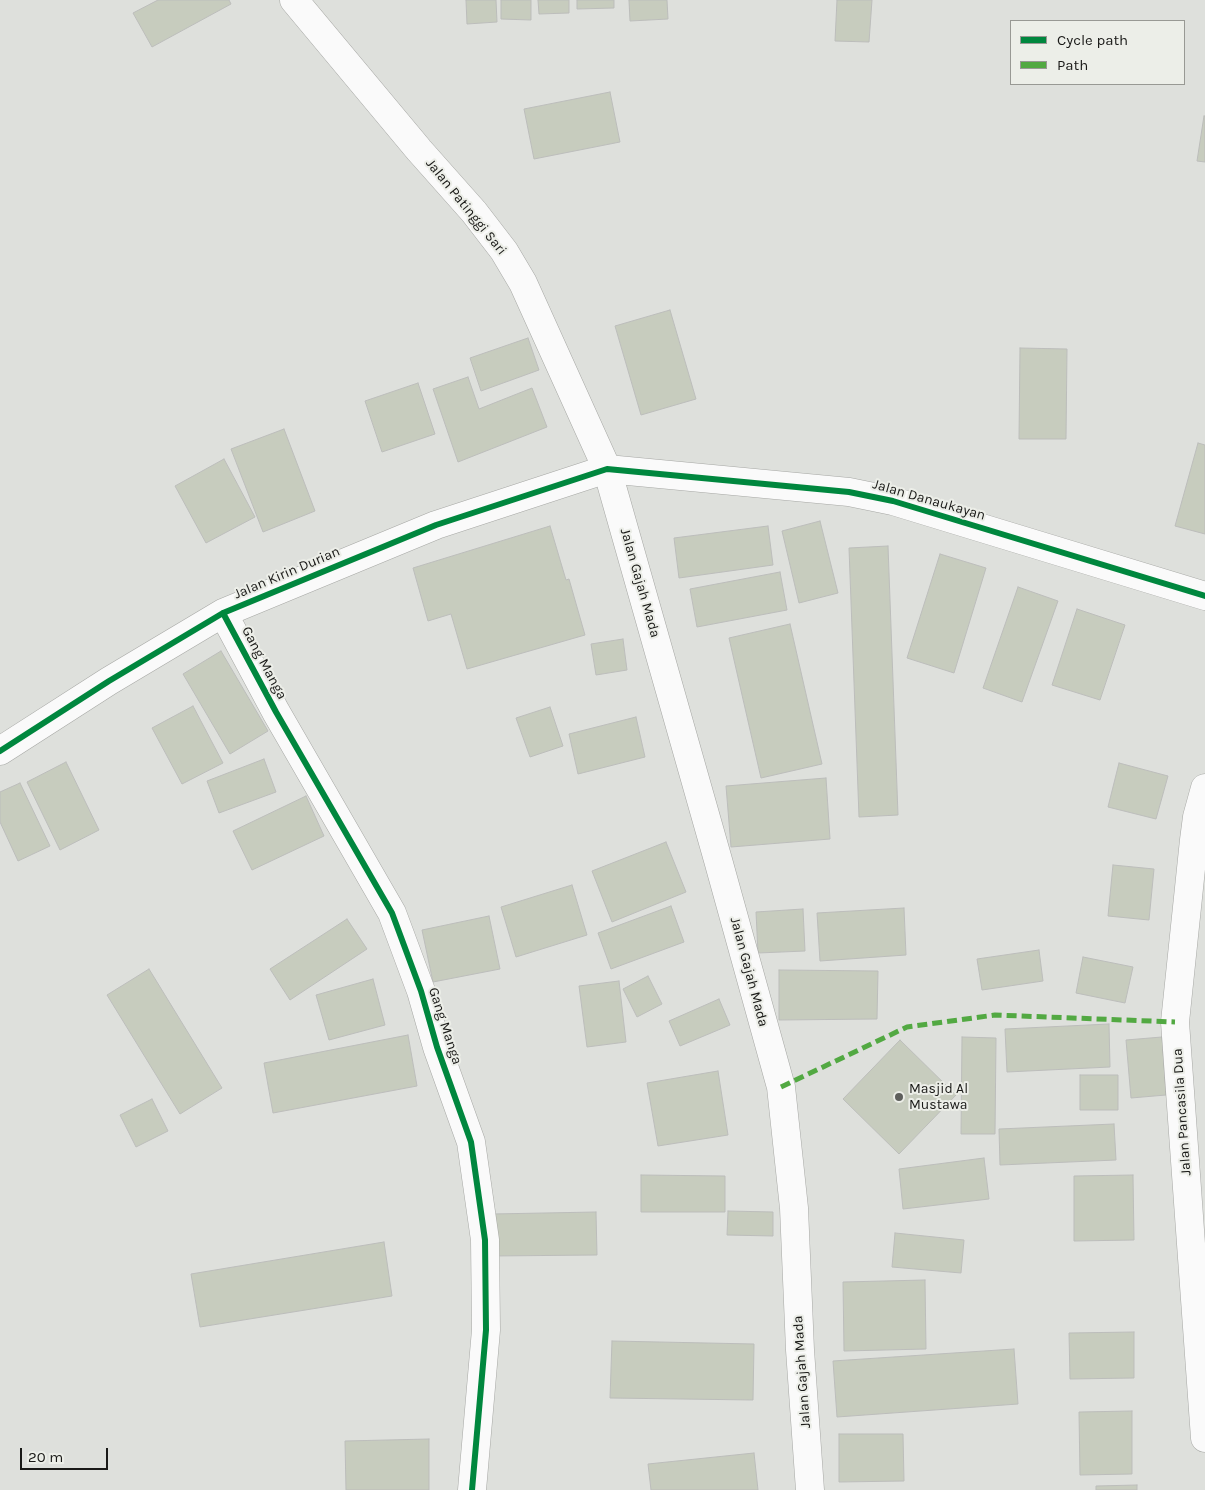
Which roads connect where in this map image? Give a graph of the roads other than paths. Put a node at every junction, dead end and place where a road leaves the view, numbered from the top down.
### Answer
1 (294, 0) edge
2 (607, 469) junction
3 (1205, 596) edge
4 (223, 614) junction
5 (0, 751) edge
6 (1205, 788) edge
7 (1205, 1438) edge
8 (472, 1490) edge
9 (810, 1490) edge

1 - 2 street, Jalan Patinggi Sari
2 - 3 street, Jalan Danaukayan
2 - 4 street, Jalan Kirin Durian
2 - 9 street, Jalan Gajah Mada
4 - 5 street, Jalan Kirin Durian
4 - 8 street, Gang Manga
6 - 7 street, Jalan Pancasila Dua

